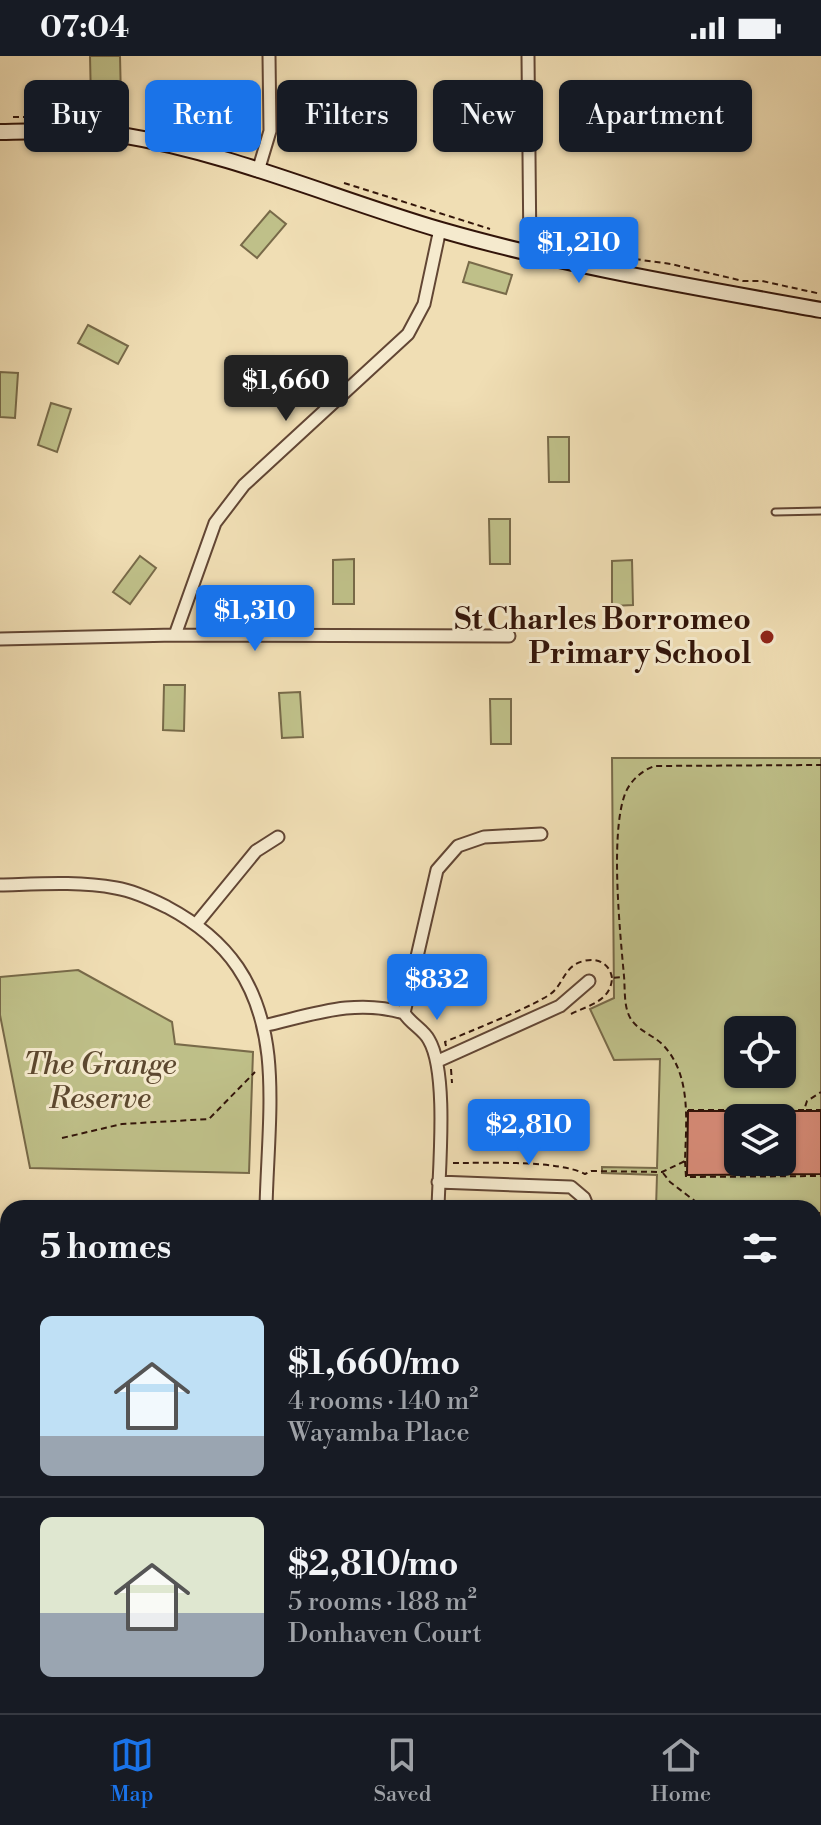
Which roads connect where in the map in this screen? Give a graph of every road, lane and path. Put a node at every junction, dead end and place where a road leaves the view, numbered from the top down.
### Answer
1 (269, 56) edge
2 (528, 56) edge
3 (24, 119) edge
4 (2, 125) edge
5 (258, 171) junction
6 (333, 180) dead end
7 (440, 229) junction
8 (497, 233) dead end
9 (530, 254) junction
10 (601, 254) dead end
11 (821, 294) edge
12 (821, 310) edge
13 (821, 511) edge
14 (775, 512) dead end
15 (175, 635) junction
16 (509, 636) dead end
17 (0, 639) edge
18 (821, 765) edge
19 (541, 834) dead end
20 (278, 837) dead end
21 (0, 885) edge
22 (197, 923) junction
23 (589, 981) dead end
24 (404, 1013) junction
25 (263, 1026) junction
26 (268, 1058) junction
27 (438, 1061) junction
28 (451, 1068) dead end
29 (821, 1092) edge
30 (452, 1095) dead end
31 (686, 1110) junction
32 (804, 1110) junction
33 (821, 1110) edge
34 (62, 1138) dead end
35 (685, 1161) junction
36 (452, 1163) dead end
37 (662, 1172) junction
38 (821, 1176) edge
39 (438, 1182) junction
40 (266, 1200) edge
41 (438, 1200) edge
42 (585, 1200) edge
43 (694, 1200) edge

1 - 5 street
2 - 9 street
3 - 4 path
4 - 5 street
5 - 7 street
6 - 8 path
7 - 9 street
7 - 15 street
9 - 12 street
10 - 11 path
13 - 14 lane
15 - 16 street
15 - 17 street
18 - 31 path
19 - 24 street
20 - 22 street
21 - 22 street
22 - 25 street
23 - 27 street
24 - 25 street
24 - 27 street
25 - 26 street
26 - 34 path
26 - 40 street
27 - 39 street
28 - 30 path
29 - 32 path
31 - 32 path
31 - 35 path
32 - 33 path
35 - 37 path
35 - 38 path
36 - 37 path
37 - 43 path
39 - 41 street
39 - 42 street

